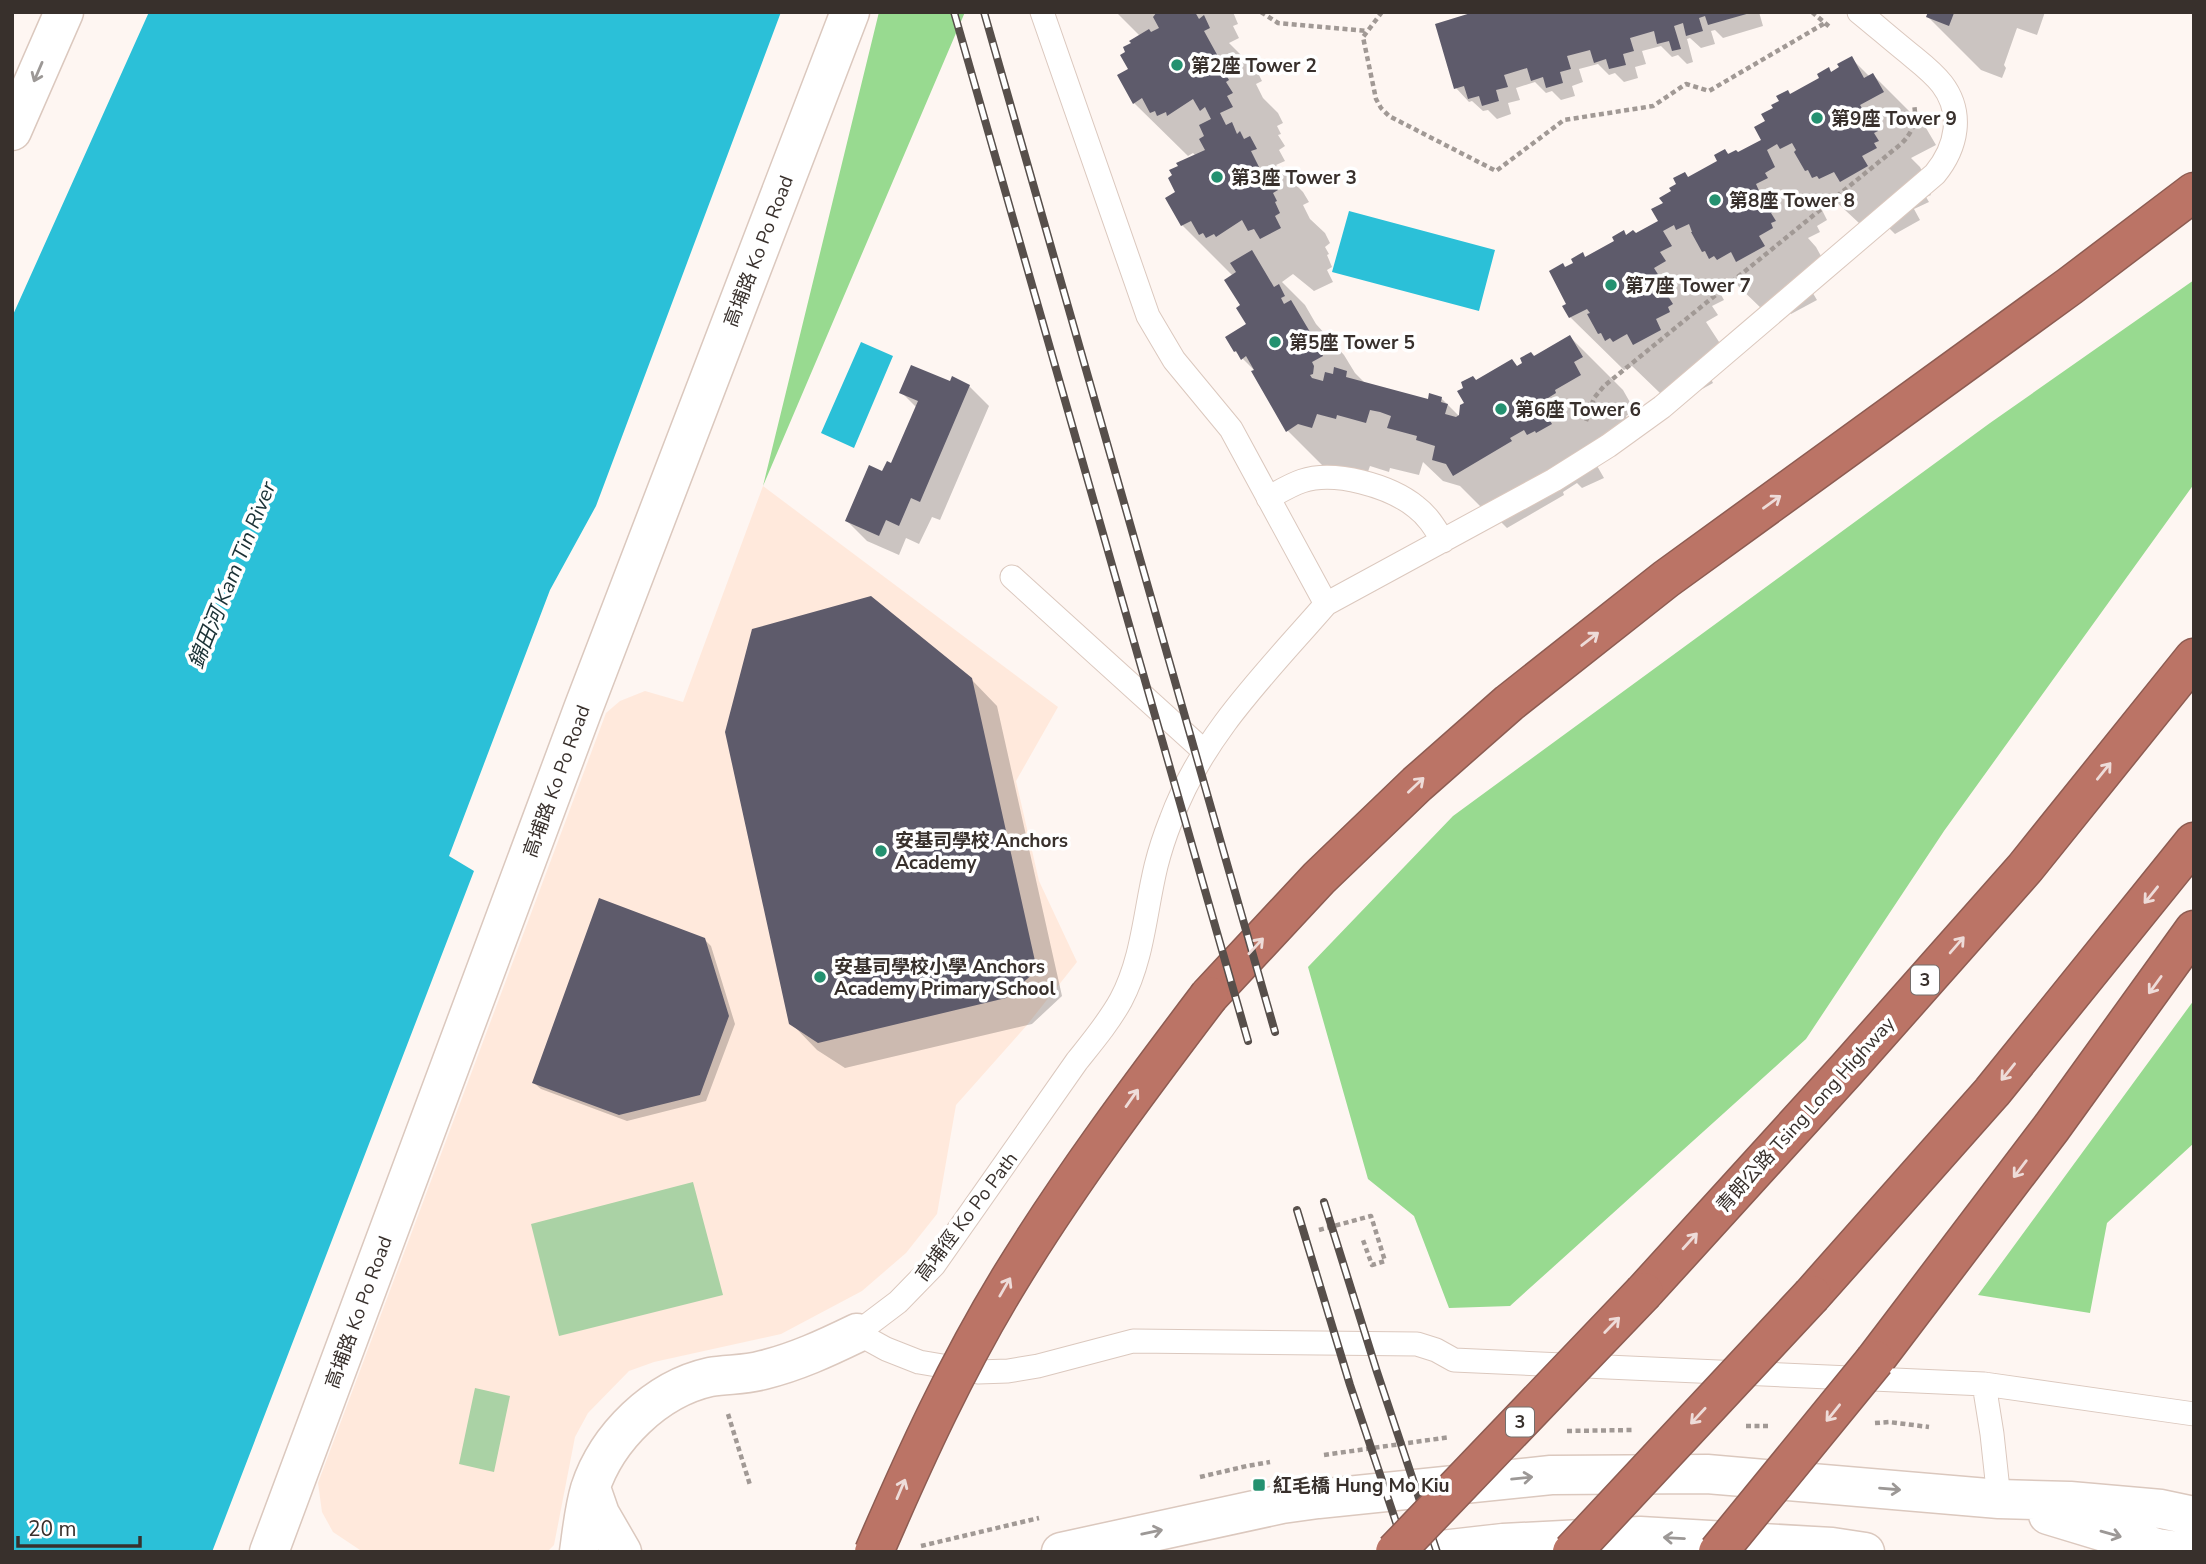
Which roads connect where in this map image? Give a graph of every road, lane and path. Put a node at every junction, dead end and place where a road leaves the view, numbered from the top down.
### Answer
1 (64, 12) edge
2 (850, 12) edge
3 (1042, 12) edge
4 (1261, 12) edge
5 (1382, 12) edge
6 (1812, 12) edge
7 (1859, 12) edge
8 (1825, 23) junction
9 (1367, 31) junction
10 (1836, 32) dead end
11 (1913, 102) dead end
12 (12, 131) edge
13 (2194, 192) edge
14 (1580, 429) dead end
15 (1268, 498) junction
16 (1443, 541) junction
17 (1012, 577) dead end
18 (1326, 604) junction
19 (2194, 658) edge
20 (1205, 752) junction
21 (2194, 842) edge
22 (2194, 930) edge
23 (1320, 1230) dead end
24 (1363, 1240) dead end
25 (857, 1333) junction
26 (1984, 1384) junction
27 (726, 1407) dead end
28 (2194, 1414) edge
29 (750, 1485) dead end
30 (590, 1488) junction
31 (1999, 1499) junction
32 (2194, 1516) edge
33 (269, 1552) edge
34 (579, 1552) edge
35 (622, 1552) edge
36 (874, 1552) edge
37 (1061, 1552) edge
38 (1395, 1552) edge
39 (1424, 1552) edge
40 (1572, 1552) edge
41 (1718, 1552) edge
42 (1865, 1552) edge
43 (2186, 1552) edge

1 -> 12 street
2 - 33 street, 高埔路 Ko Po Road
3 - 15 lane
4 - 9 path
5 - 9 path
6 - 8 path
7 - 16 lane
8 - 9 path
8 - 10 path
11 - 14 path
36 -> 13 highway, bridge
15 - 16 lane
15 - 18 lane
16 - 18 lane
17 - 20 lane
18 - 20 lane, 高埔徑 Ko Po Path
38 -> 19 highway, 青朗公路 Tsing Long Highway / 3, bridge
20 - 25 lane, 高埔徑 Ko Po Path
21 -> 40 highway, bridge
22 -> 41 highway, bridge
23 - 24 path
25 - 26 lane
25 - 30 street, 高埔徑 Ko Po Path
26 - 28 lane
26 - 31 lane
27 - 29 path
30 - 34 street, 高埔徑 Ko Po Path
30 - 35 street
31 - 32 street
37 -> 31 street
31 -> 43 street
42 -> 39 street

